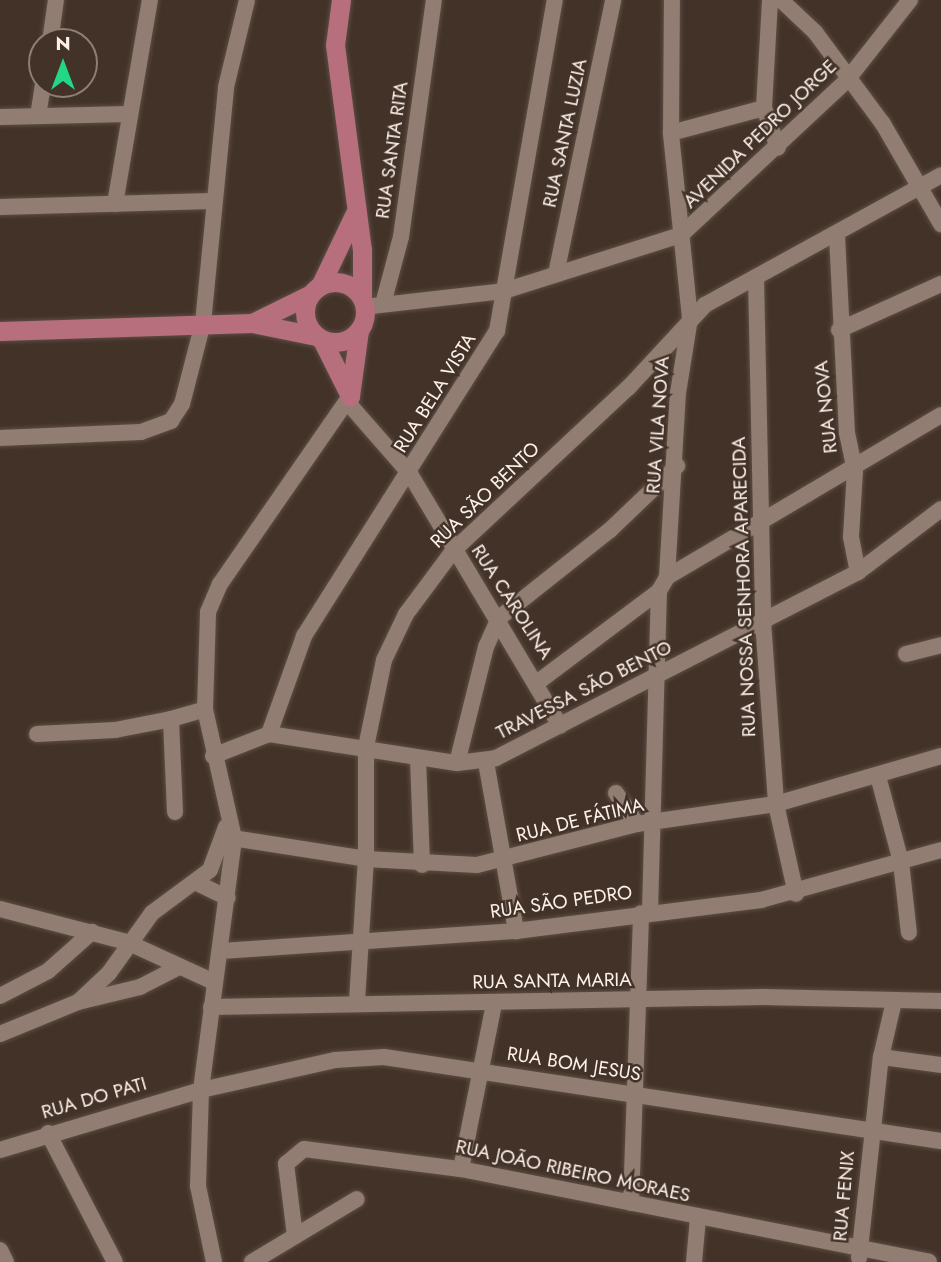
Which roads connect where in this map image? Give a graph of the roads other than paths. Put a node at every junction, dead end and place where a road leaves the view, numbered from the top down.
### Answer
1 (56, 0) edge
2 (150, 0) edge
3 (247, 0) edge
4 (341, 0) edge
5 (434, 0) edge
6 (555, 0) edge
7 (613, 0) edge
8 (672, 0) edge
9 (910, 0) edge
10 (781, 1) edge
11 (52, 28) edge
12 (847, 80) junction
13 (41, 98) edge
14 (764, 108) junction
15 (130, 114) junction
16 (38, 116) junction
17 (0, 117) edge
18 (671, 133) junction
19 (778, 148) junction
20 (941, 175) edge
21 (921, 188) junction
22 (212, 201) junction
23 (115, 204) junction
24 (0, 207) edge
25 (354, 215) junction
26 (941, 224) edge
27 (681, 235) junction
28 (836, 236) junction
29 (556, 274) junction
30 (756, 277) junction
31 (941, 284) edge
32 (315, 291) junction
33 (504, 291) junction
34 (370, 303) junction
35 (690, 318) junction
36 (203, 323) junction
37 (252, 323) junction
38 (359, 330) junction
39 (839, 330) junction
40 (0, 331) edge
41 (319, 338) junction
42 (349, 400) junction
43 (941, 415) edge
44 (0, 439) edge
45 (677, 466) junction
46 (855, 471) junction
47 (410, 474) junction
48 (941, 509) edge
49 (759, 527) junction
50 (453, 551) junction
51 (858, 572) junction
52 (663, 584) junction
53 (499, 618) junction
54 (763, 621) junction
55 (941, 645) edge
56 (906, 654) dead end
57 (655, 677) junction
58 (538, 682) junction
59 (205, 709) junction
60 (171, 719) junction
61 (560, 726) junction
62 (37, 734) dead end
63 (269, 734) junction
64 (366, 747) junction
65 (213, 756) junction
66 (941, 756) edge
67 (418, 759) junction
68 (486, 762) junction
69 (457, 763) junction
70 (878, 776) junction
71 (616, 793) dead end
72 (776, 804) junction
73 (175, 812) dead end
74 (657, 822) junction
75 (637, 824) junction
76 (229, 837) junction
77 (941, 850) edge
78 (366, 859) junction
79 (507, 860) junction
80 (901, 862) junction
81 (422, 865) junction
82 (197, 883) junction
83 (796, 894) junction
84 (228, 898) junction
85 (0, 909) edge
86 (646, 912) junction
87 (516, 931) junction
88 (92, 932) junction
89 (909, 933) dead end
90 (127, 942) junction
91 (362, 944) junction
92 (222, 951) junction
93 (179, 967) junction
94 (214, 982) junction
95 (0, 996) edge
96 (640, 1000) junction
97 (357, 1001) junction
98 (894, 1001) junction
99 (934, 1001) edge
100 (78, 1002) junction
101 (494, 1004) junction
102 (211, 1007) junction
103 (0, 1034) edge
104 (881, 1056) junction
105 (941, 1065) edge
106 (484, 1070) junction
107 (201, 1090) junction
108 (637, 1096) junction
109 (48, 1133) junction
110 (871, 1133) junction
111 (941, 1141) edge
112 (0, 1150) edge
113 (461, 1169) junction
114 (357, 1199) dead end
115 (632, 1203) junction
116 (698, 1219) junction
117 (295, 1236) junction
118 (0, 1250) edge
119 (859, 1256) edge
120 (6, 1262) edge
121 (114, 1262) edge
122 (214, 1262) edge
123 (252, 1262) edge
124 (694, 1262) edge
125 (929, 1262) edge

1 - 11 street
2 - 15 street
3 - 22 street
4 - 25 main road
5 - 34 street, RUA SANTA RITA
6 - 33 street, RUA BELA VISTA
7 - 29 street, RUA SANTA LUZIA
8 - 18 street
9 - 12 street, AVENIDA PEDRO JORGE
10 - 12 street
10 - 14 street
12 - 19 street, AVENIDA PEDRO JORGE
12 - 21 street
13 - 16 street
14 - 18 street, AVENIDA PEDRO JORGE
14 - 19 street
15 - 16 street
15 - 23 street
16 - 17 street
18 - 27 street
19 - 27 street, AVENIDA PEDRO JORGE
20 - 21 street, RUA SÃO BENTO
21 - 26 street
21 - 28 street, RUA SÃO BENTO
22 - 23 street
22 - 36 street
23 - 24 street
25 - 32 main road
25 - 34 main road
27 - 29 street, AVENIDA PEDRO JORGE
27 - 35 street, RUA VILA NOVA
28 - 30 street, RUA SÃO BENTO
28 - 39 street, RUA NOVA
29 - 33 street, AVENIDA PEDRO JORGE
30 - 35 street, RUA SÃO BENTO
30 - 49 street, RUA NOSSA SENHORA APARECIDA
31 - 39 street
32 - 34 main road
32 - 37 main road
32 - 41 main road
33 - 34 street, AVENIDA PEDRO JORGE
33 - 47 street, RUA BELA VISTA
34 - 38 main road
35 - 45 street, RUA VILA NOVA
35 - 50 street, RUA SÃO BENTO
36 - 37 main road
36 - 40 main road
36 - 44 street
37 - 41 main road
38 - 41 main road
38 - 42 main road
39 - 46 street, RUA NOVA
41 - 42 main road
42 - 47 street, RUA CAROLINA
42 - 59 street
43 - 46 street
45 - 52 street, RUA VILA NOVA
45 - 53 street
46 - 49 street
46 - 51 street, RUA NOVA
47 - 50 street, RUA CAROLINA
47 - 63 street, RUA BELA VISTA
48 - 51 street, TRAVESSA SÃO BENTO
49 - 52 street
49 - 54 street, RUA NOSSA SENHORA APARECIDA
50 - 53 street, RUA CAROLINA
50 - 64 street, RUA SÃO BENTO
51 - 54 street, TRAVESSA SÃO BENTO
52 - 57 street, RUA VILA NOVA
52 - 58 street
53 - 58 street, RUA CAROLINA
53 - 69 street
54 - 57 street, TRAVESSA SÃO BENTO
54 - 72 street, RUA NOSSA SENHORA APARECIDA
55 - 56 street
57 - 61 street, TRAVESSA SÃO BENTO
57 - 74 street, RUA VILA NOVA
58 - 61 street, RUA CAROLINA
59 - 60 street
59 - 65 street
60 - 62 street
60 - 73 street
61 - 68 street, TRAVESSA SÃO BENTO
63 - 64 street, TRAVESSA SÃO BENTO
63 - 65 street
64 - 67 street, TRAVESSA SÃO BENTO
64 - 78 street, RUA SÃO BENTO
65 - 76 street
66 - 70 street, RUA DE FÁTIMA
67 - 69 street, TRAVESSA SÃO BENTO
67 - 81 street
68 - 69 street, TRAVESSA SÃO BENTO
68 - 79 street
70 - 72 street, RUA DE FÁTIMA
70 - 80 street
71 - 75 street
72 - 74 street, RUA DE FÁTIMA
72 - 83 street, RUA NOSSA SENHORA APARECIDA
74 - 75 street, RUA DE FÁTIMA
74 - 86 street, RUA VILA NOVA
75 - 79 street, RUA DE FÁTIMA
76 - 78 street, RUA DE FÁTIMA
76 - 82 street
76 - 84 street
77 - 80 street, RUA SÃO PEDRO
78 - 81 street, RUA DE FÁTIMA
78 - 91 street, RUA SÃO BENTO
79 - 81 street, RUA DE FÁTIMA
79 - 87 street
80 - 83 street, RUA SÃO PEDRO
80 - 89 street
82 - 84 street
82 - 90 street
83 - 86 street, RUA SÃO PEDRO
84 - 92 street
85 - 88 street
86 - 87 street, RUA SÃO PEDRO
86 - 96 street, RUA VILA NOVA
87 - 91 street, RUA SÃO PEDRO
88 - 90 street
88 - 95 street
90 - 93 street
90 - 100 street
91 - 92 street, RUA SÃO PEDRO
91 - 97 street, RUA SÃO BENTO
92 - 94 street
93 - 94 street
93 - 100 street
94 - 102 street
96 - 98 street, RUA SANTA MARIA
96 - 101 street, RUA SANTA MARIA
96 - 108 street, RUA VILA NOVA
97 - 101 street, RUA SANTA MARIA
97 - 102 street, RUA SANTA MARIA
98 - 99 street, RUA SANTA MARIA
98 - 104 street, RUA FENIX
100 - 103 street
101 - 106 street
102 - 107 street
104 - 105 street
104 - 110 street, RUA FENIX
106 - 107 street, RUA BOM JESUS
106 - 108 street, RUA BOM JESUS
106 - 113 street
107 - 109 street, RUA DO PATI
107 - 122 street
108 - 110 street, RUA BOM JESUS
108 - 115 street, RUA VILA NOVA
109 - 112 street, RUA DO PATI
109 - 121 street
110 - 111 street, RUA BOM JESUS
110 - 119 street, RUA FENIX
113 - 115 street, RUA JOÃO RIBEIRO MORAES
113 - 117 street, RUA JOÃO RIBEIRO MORAES
114 - 117 street
115 - 116 street, RUA JOÃO RIBEIRO MORAES
116 - 119 street, RUA JOÃO RIBEIRO MORAES
116 - 124 street
117 - 123 street
118 - 120 street
119 - 125 street, RUA JOÃO RIBEIRO MORAES

